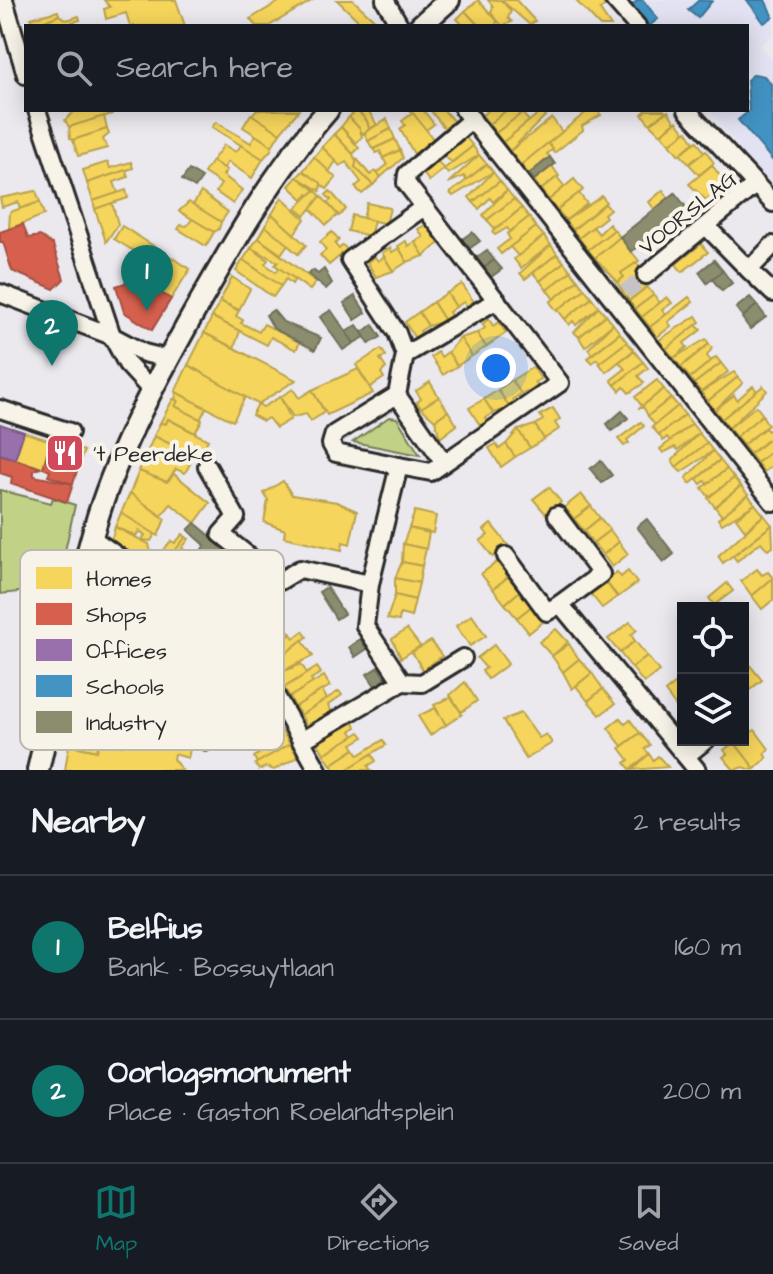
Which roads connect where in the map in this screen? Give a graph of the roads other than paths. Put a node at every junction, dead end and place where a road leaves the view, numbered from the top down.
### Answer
1 (4, 0) edge
2 (385, 0) edge
3 (449, 0) edge
4 (614, 0) edge
5 (399, 24) edge
6 (422, 24) edge
7 (635, 24) edge
8 (24, 68) edge
9 (38, 112) edge
10 (326, 112) edge
11 (689, 112) edge
12 (468, 115) edge
13 (756, 184) junction
14 (773, 203) edge
15 (424, 207) junction
16 (706, 226) junction
17 (773, 245) edge
18 (749, 270) junction
19 (646, 275) tunnel mouth
20 (0, 293) edge
21 (773, 293) edge
22 (497, 300) junction
23 (112, 336) junction
24 (405, 355) junction
25 (168, 359) junction
26 (397, 395) junction
27 (149, 396) junction
28 (0, 409) edge
29 (70, 432) dead end
30 (443, 461) junction
31 (207, 466) dead end
32 (399, 466) junction
33 (773, 502) edge
34 (557, 515) dead end
35 (92, 538) junction
36 (89, 550) edge
37 (109, 550) edge
38 (241, 550) edge
39 (506, 556) dead end
40 (284, 579) edge
41 (370, 584) junction
42 (560, 604) junction
43 (463, 658) dead end
44 (402, 682) junction
45 (284, 711) edge
46 (301, 741) junction
47 (698, 746) edge
48 (43, 750) edge
49 (686, 756) junction
50 (38, 770) edge
51 (318, 770) edge
52 (697, 770) edge

1 - 8 street
2 - 5 street
3 - 6 main road
4 - 7 street
9 - 23 street
10 - 25 main road
11 - 13 street
12 - 15 street
12 - 33 street
13 - 14 street
13 - 16 street, VOORSLAG
15 - 22 street
15 - 24 street
16 - 18 street
16 - 19 street, VOORSLAG
17 - 18 street
18 - 21 street
20 - 23 street
22 - 24 street
22 - 30 street
23 - 25 street
23 - 27 street
24 - 26 street
25 - 27 main road
26 - 30 street
26 - 32 street
27 - 35 main road
28 - 29 street
30 - 32 street
31 - 38 street
32 - 41 street
34 - 42 street
35 - 36 main road
35 - 37 street
39 - 42 street
40 - 41 street
41 - 44 street
42 - 49 street
43 - 44 street
44 - 46 street
45 - 46 street
46 - 51 street
47 - 49 street
48 - 50 main road
49 - 52 street

